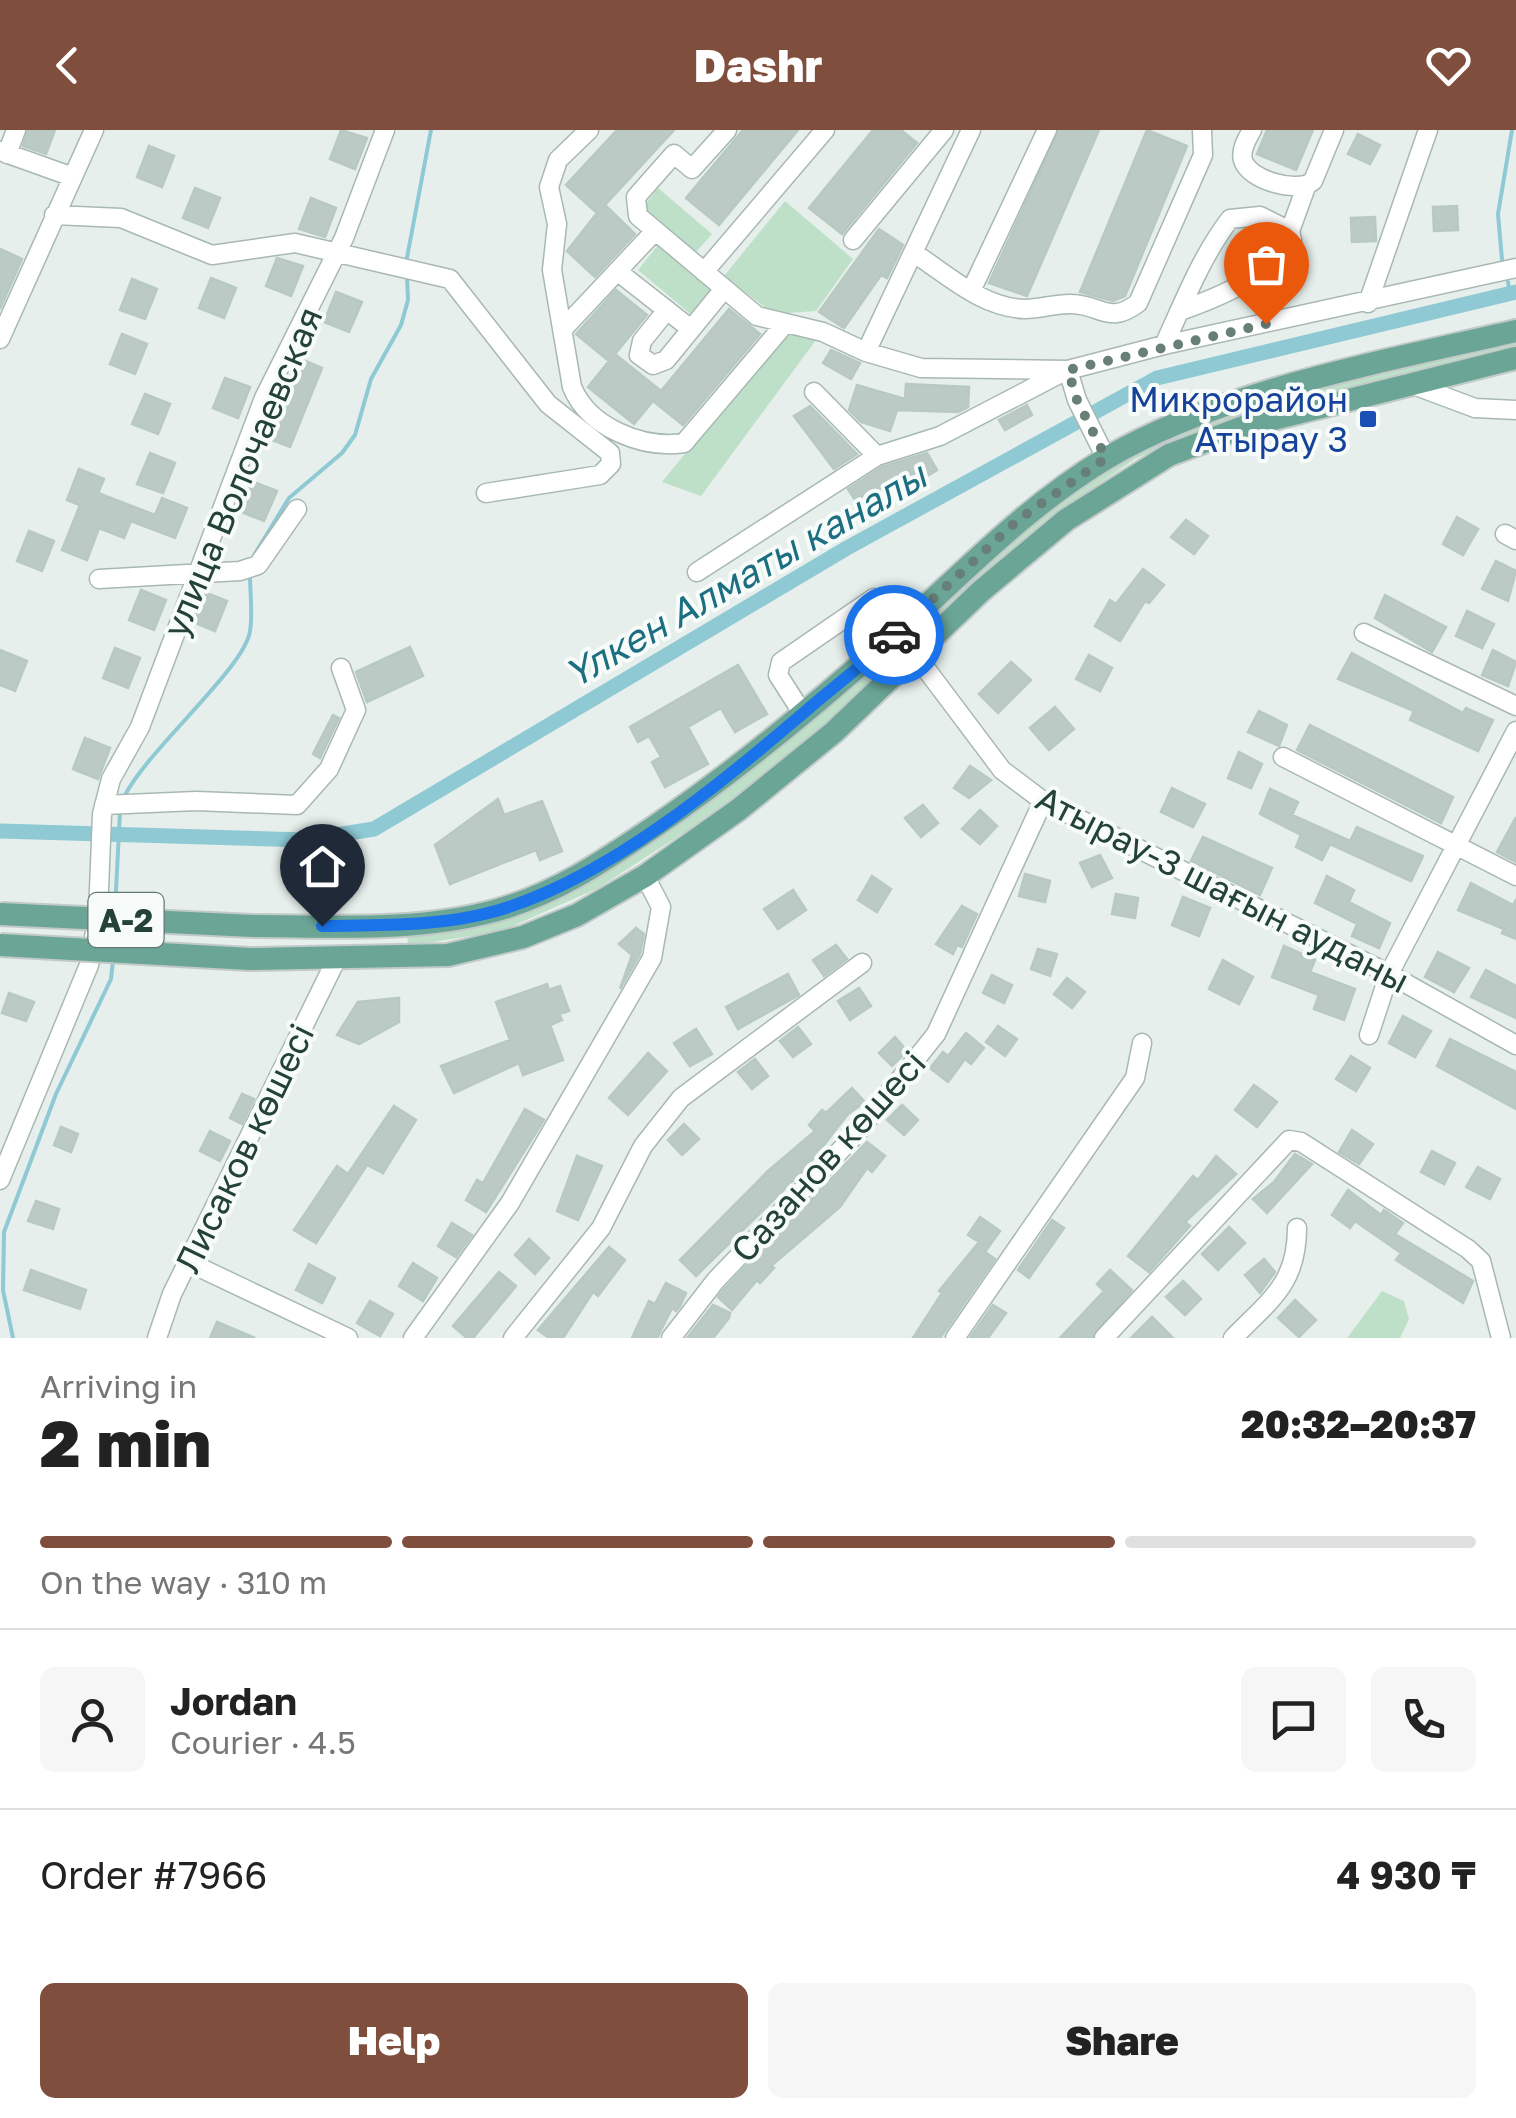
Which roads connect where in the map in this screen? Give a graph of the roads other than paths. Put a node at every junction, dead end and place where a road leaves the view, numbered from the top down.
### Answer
1 (16, 130) edge
2 (94, 130) edge
3 (385, 130) edge
4 (589, 130) edge
5 (726, 130) edge
6 (825, 130) edge
7 (944, 130) edge
8 (971, 130) edge
9 (1047, 130) edge
10 (1202, 130) edge
11 (1252, 130) edge
12 (1334, 130) edge
13 (1428, 130) edge
14 (3, 152) edge
15 (70, 176) junction
16 (1306, 187) junction
17 (54, 214) junction
18 (654, 231) junction
19 (1290, 231) junction
20 (852, 240) dead end
21 (914, 253) junction
22 (336, 254) junction
23 (1516, 268) edge
24 (617, 271) junction
25 (704, 272) junction
26 (724, 288) junction
27 (972, 291) junction
28 (1368, 303) junction
29 (667, 310) junction
30 (1180, 311) junction
31 (784, 325) junction
32 (692, 329) junction
33 (562, 330) junction
34 (1516, 332) edge
35 (0, 339) edge
36 (1164, 345) junction
37 (866, 352) junction
38 (1516, 358) edge
39 (1068, 370) junction
40 (1408, 383) junction
41 (814, 392) dead end
42 (1516, 410) edge
43 (1102, 448) junction
44 (877, 456) junction
45 (486, 494) dead end
46 (297, 510) dead end
47 (697, 572) dead end
48 (194, 576) junction
49 (99, 579) dead end
50 (874, 598) dead end
51 (1364, 633) dead end
52 (917, 657) junction
53 (341, 668) dead end
54 (1516, 706) edge
55 (803, 714) junction
56 (1516, 731) edge
57 (1283, 757) dead end
58 (1043, 801) junction
59 (106, 808) junction
60 (1457, 846) junction
61 (645, 876) junction
62 (1516, 876) edge
63 (0, 914) edge
64 (290, 926) junction
65 (0, 946) edge
66 (288, 960) junction
67 (336, 960) junction
68 (862, 963) dead end
69 (1389, 974) junction
70 (1369, 1035) dead end
71 (1142, 1043) dead end
72 (1516, 1045) edge
73 (0, 1180) edge
74 (1297, 1228) dead end
75 (188, 1262) junction
76 (157, 1338) edge
77 (348, 1338) edge
78 (413, 1338) edge
79 (513, 1338) edge
80 (671, 1338) edge
81 (954, 1338) edge
82 (1104, 1338) edge
83 (1234, 1338) edge
84 (1500, 1338) edge

1 - 14 street
2 - 15 street
3 - 22 street, улица Волочаевская
4 - 33 street
5 - 18 street
6 - 25 street
7 - 20 street
8 - 21 street
9 - 27 street
10 - 27 street
11 - 16 street
12 - 16 street
13 - 28 street
14 - 15 street
15 - 17 street
16 - 19 street
17 - 22 street
17 - 35 street
18 - 24 street
18 - 25 street
19 - 30 street
19 - 30 street
21 - 27 street
21 - 37 street
22 - 45 street
22 - 48 street, улица Волочаевская
23 - 28 street
24 - 29 street
24 - 33 street
25 - 26 street
26 - 31 street
26 - 32 street
28 - 36 street
29 - 32 street
29 - 32 street
30 - 36 street
31 - 33 street
31 - 37 street
34 - 43 main road, A-2
36 - 39 street
37 - 39 street
38 - 40 main road, A-2
39 - 43 street
39 - 44 street
40 - 42 street
40 - 52 main road, A-2
41 - 44 street
43 - 55 main road, A-2
44 - 47 street
46 - 48 street
48 - 49 street
48 - 59 street, улица Волочаевская
50 - 55 street
51 - 54 street
52 - 58 street, Атырау-3 шағын ауданы
52 - 61 main road, A-2
53 - 59 street
55 - 64 main road, A-2
56 - 60 street
57 - 60 street
58 - 69 street, Атырау-3 шағын ауданы
58 - 80 street, Сазанов көшесі
59 - 73 street, улица Волочаевская
60 - 62 street
60 - 69 street
61 - 67 main road, A-2
61 - 78 street
63 - 64 main road, A-2, bridge
64 - 66 main road
65 - 66 main road, A-2, bridge
66 - 67 main road, A-2
67 - 75 street, Лисаков көшесі
68 - 79 street
69 - 70 street
69 - 72 street, Атырау-3 шағын ауданы
71 - 81 street
74 - 83 street
75 - 76 street, Лисаков көшесі
75 - 77 street
82 - 84 street

